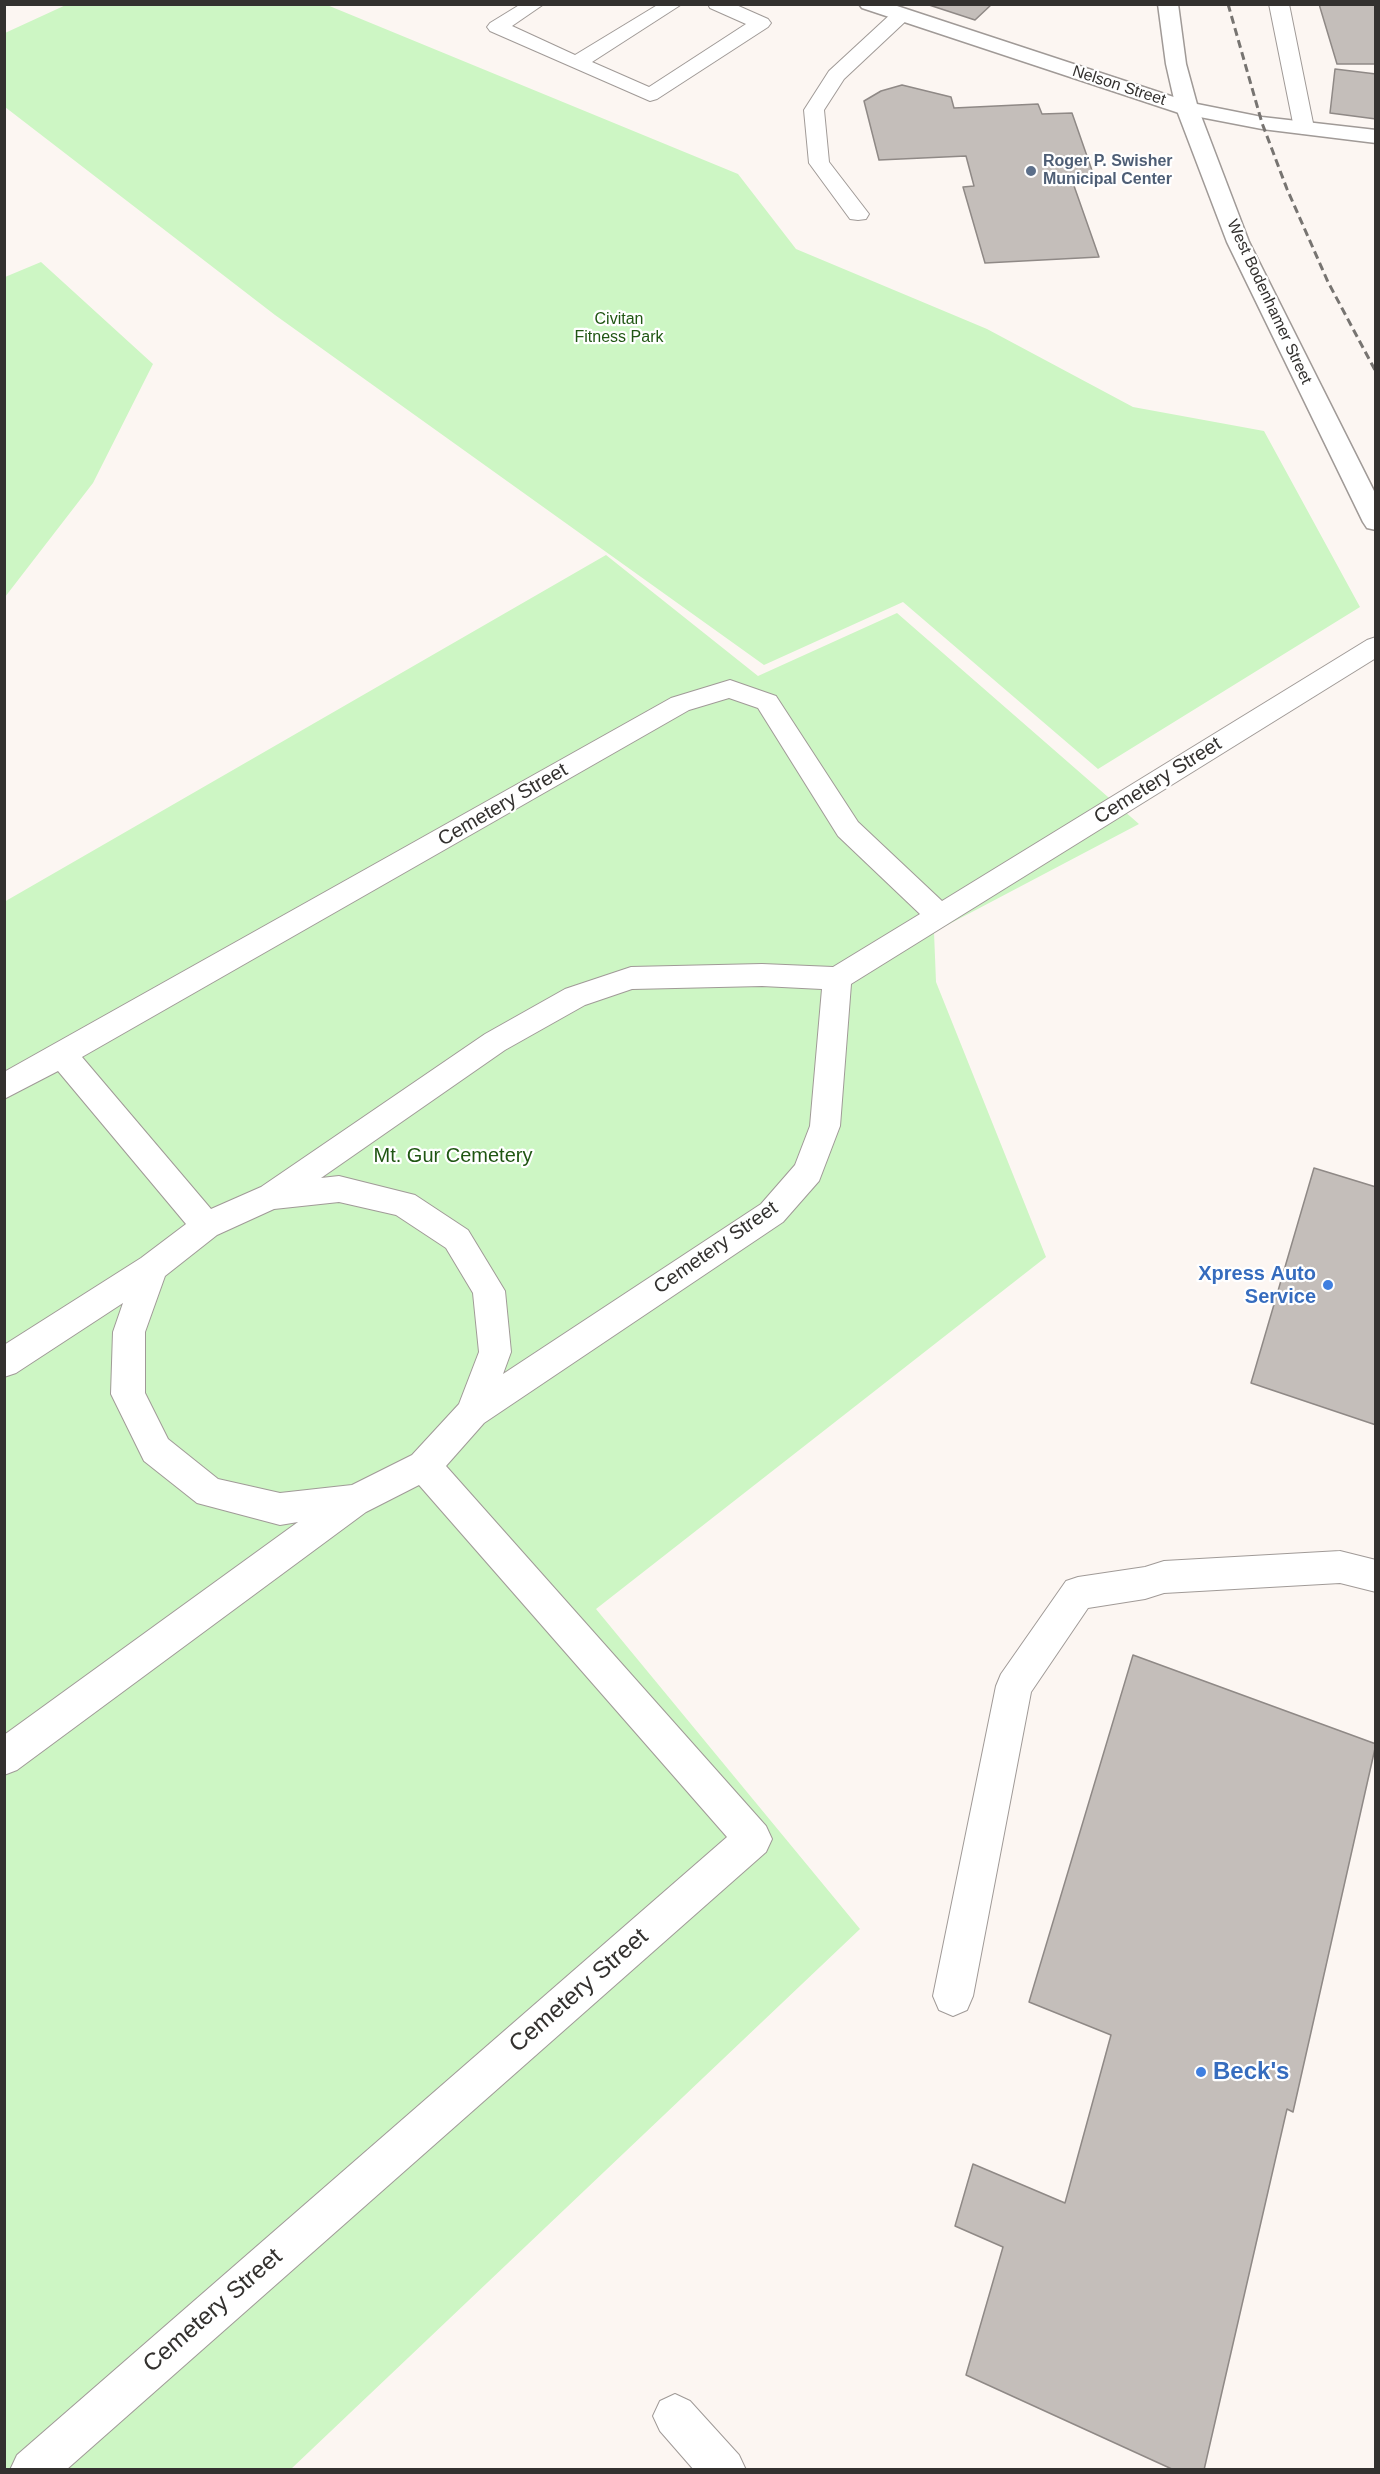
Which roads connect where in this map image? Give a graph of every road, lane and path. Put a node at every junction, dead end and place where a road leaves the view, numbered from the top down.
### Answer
1 (535, 4) edge
2 (673, 4) edge
3 (717, 4) edge
4 (869, 4) edge
5 (1168, 4) edge
6 (1279, 4) edge
7 (901, 15) junction
8 (577, 62) junction
9 (1187, 108) junction
10 (1304, 128) junction
11 (1376, 137) edge
12 (858, 214) dead end
13 (1376, 522) edge
14 (1376, 646) edge
15 (940, 916) junction
16 (837, 978) junction
17 (62, 1054) junction
18 (4, 1087) edge
19 (270, 1197) junction
20 (206, 1226) junction
21 (152, 1268) junction
22 (4, 1363) edge
23 (472, 1413) junction
24 (424, 1466) junction
25 (356, 1500) junction
26 (1376, 1576) edge
27 (4, 1756) edge
28 (953, 1996) dead end
29 (675, 2416) dead end
30 (32, 2469) edge
31 (724, 2469) edge

1 - 8 lane
2 - 8 lane
3 - 8 lane
4 - 7 main road, Nelson Street
5 - 9 main road, West Bodenhamer Street
6 - 10 lane
7 - 9 main road, Nelson Street
7 - 12 lane
9 - 10 main road, Nelson Street
9 - 13 main road, West Bodenhamer Street
10 - 11 main road, Nelson Street
14 - 15 lane, Cemetery Street
15 - 16 lane, Cemetery Street
15 - 17 lane, Cemetery Street
16 - 19 lane
16 - 23 lane, Cemetery Street
17 - 18 lane, Cemetery Street
17 - 20 lane
19 - 20 lane, Cemetery Street
19 - 23 lane, Cemetery Street
20 - 21 lane, Cemetery Street
21 - 22 lane
21 - 25 lane, Cemetery Street
23 - 24 lane, Cemetery Street
24 - 25 lane, Cemetery Street
24 - 30 lane, Cemetery Street
25 - 27 lane
26 - 28 lane
29 - 31 lane

